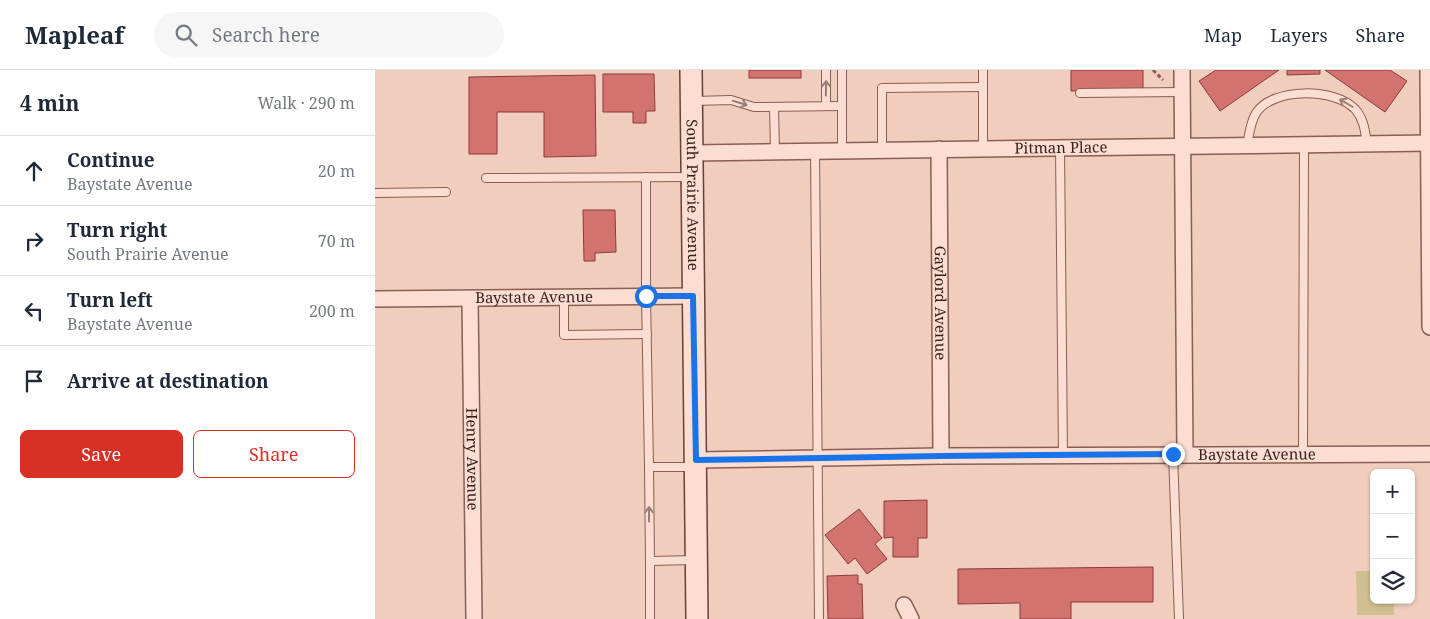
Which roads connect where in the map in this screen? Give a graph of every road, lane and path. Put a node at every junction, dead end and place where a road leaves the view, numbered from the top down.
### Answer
1 (691, 70) edge
2 (827, 70) edge
3 (842, 70) edge
4 (983, 70) edge
5 (1153, 70) edge
6 (1182, 70) edge
7 (1428, 70) edge
8 (983, 87) junction
9 (1429, 90) edge
10 (1175, 92) junction
11 (1081, 93) dead end
12 (691, 101) junction
13 (826, 106) junction
14 (842, 106) junction
15 (774, 107) junction
16 (1430, 143) edge
17 (1367, 144) junction
18 (1304, 145) junction
19 (1247, 146) junction
20 (1182, 147) junction
21 (1059, 148) junction
22 (939, 149) junction
23 (983, 149) junction
24 (815, 150) junction
25 (842, 150) junction
26 (883, 150) junction
27 (775, 151) junction
28 (692, 153) junction
29 (486, 178) dead end
30 (646, 178) junction
31 (693, 178) junction
32 (447, 192) dead end
33 (375, 193) edge
34 (646, 296) junction
35 (693, 296) junction
36 (564, 298) junction
37 (375, 299) edge
38 (470, 299) junction
39 (1430, 327) edge
40 (647, 334) junction
41 (1179, 454) junction
42 (1303, 454) junction
43 (1430, 454) edge
44 (1063, 455) junction
45 (941, 456) junction
46 (817, 458) junction
47 (696, 464) junction
48 (649, 467) junction
49 (697, 560) junction
50 (649, 561) junction
51 (904, 605) dead end
52 (473, 619) edge
53 (649, 619) edge
54 (697, 619) edge
55 (819, 619) edge
56 (911, 619) edge
57 (1179, 619) edge

1 - 12 main road, South Prairie Avenue
13 -> 2 lane
3 - 14 lane
4 - 8 lane
5 - 10 path
6 - 10 street
7 - 9 street
8 - 23 lane
8 - 26 lane
9 - 16 street
10 - 11 lane
10 - 20 street
12 -> 15 lane
12 - 28 main road, South Prairie Avenue
13 - 14 lane
13 - 15 lane
14 - 25 lane
15 - 27 lane
16 - 17 street, Pitman Place
16 - 39 street
17 - 18 street, Pitman Place
17 -> 19 lane
18 - 19 street, Pitman Place
18 - 42 lane
19 - 20 street, Pitman Place
20 - 21 street, Pitman Place
20 - 41 street
21 - 23 street, Pitman Place
21 - 44 lane
22 - 23 street, Pitman Place
22 - 26 street, Pitman Place
22 - 45 street, Gaylord Avenue
24 - 25 street, Pitman Place
24 - 27 street, Pitman Place
24 - 46 lane
25 - 26 street, Pitman Place
27 - 28 street, Pitman Place
28 - 31 main road, South Prairie Avenue
29 - 30 lane
30 - 31 lane
30 - 34 lane
31 - 35 main road, South Prairie Avenue
32 - 33 lane
34 - 35 street, Baystate Avenue
34 - 36 street, Baystate Avenue
34 - 40 lane
35 - 47 main road, South Prairie Avenue
36 - 38 street, Baystate Avenue
36 - 40 lane
37 - 38 street, Baystate Avenue
38 - 52 street, Henry Avenue
40 - 48 lane
41 - 42 street, Baystate Avenue
41 - 44 street, Baystate Avenue
41 - 57 lane
42 - 43 street, Baystate Avenue
44 - 45 street, Baystate Avenue
45 - 46 street, Baystate Avenue
46 - 47 street, Baystate Avenue
46 - 55 lane
47 - 48 lane
47 - 49 main road, South Prairie Avenue
50 -> 48 lane
49 - 50 lane
49 - 54 main road, South Prairie Avenue
50 - 53 lane
51 - 56 street

